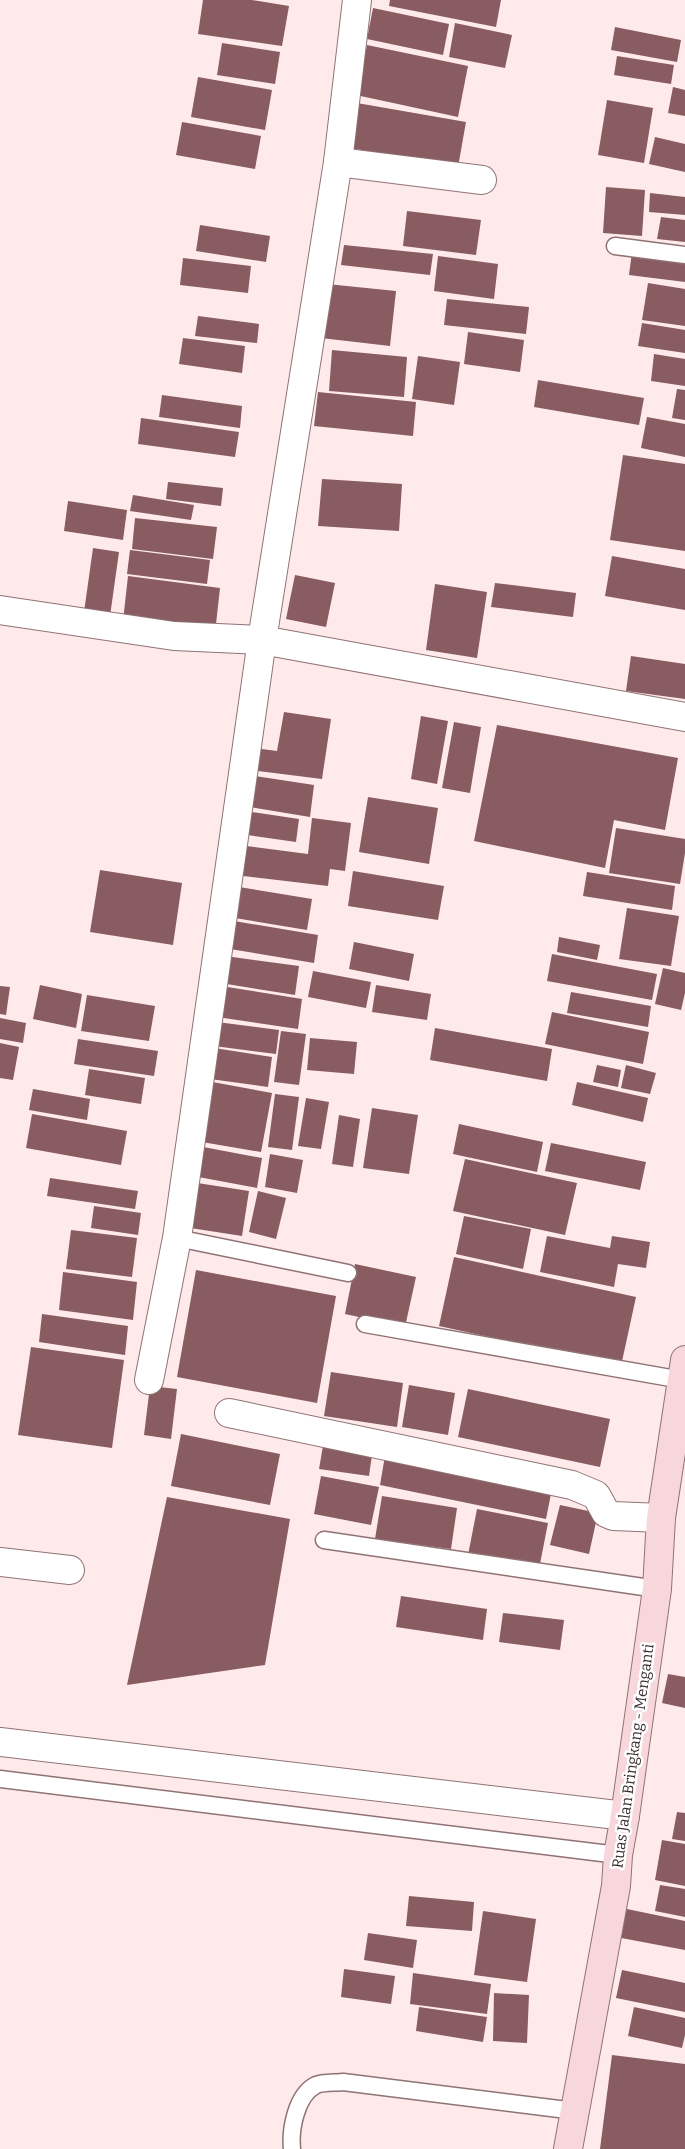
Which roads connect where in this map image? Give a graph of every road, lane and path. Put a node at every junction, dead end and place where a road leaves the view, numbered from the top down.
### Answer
1 (357, 0) edge
2 (338, 162) junction
3 (482, 180) dead end
4 (616, 246) dead end
5 (685, 255) edge
6 (0, 610) edge
7 (262, 640) junction
8 (685, 717) edge
9 (177, 1238) junction
10 (348, 1273) dead end
11 (365, 1324) dead end
12 (684, 1370) edge
13 (149, 1380) dead end
14 (229, 1413) dead end
15 (661, 1518) junction
16 (324, 1540) dead end
17 (0, 1562) edge
18 (70, 1570) dead end
19 (657, 1589) junction
20 (0, 1742) edge
21 (0, 1779) edge
22 (625, 1816) junction
23 (618, 1855) junction
24 (575, 2111) junction
25 (292, 2149) edge
26 (568, 2149) edge

1 - 2 street
2 - 3 street
2 - 7 street
4 - 5 lane
6 - 7 street
7 - 8 street
7 - 9 street
9 - 10 lane
9 - 13 street
11 - 12 lane
12 - 15 main road, Ruas Jalan Bringkang - Menganti
14 - 15 street
15 - 19 main road, Ruas Jalan Bringkang - Menganti
16 - 19 lane
17 - 18 street
19 - 22 main road, Ruas Jalan Bringkang - Menganti
20 - 22 street
21 - 23 lane
22 - 23 main road, Ruas Jalan Bringkang - Menganti
23 - 24 main road, Ruas Jalan Bringkang - Menganti
24 - 25 lane
24 - 26 main road, Ruas Jalan Bringkang - Menganti

